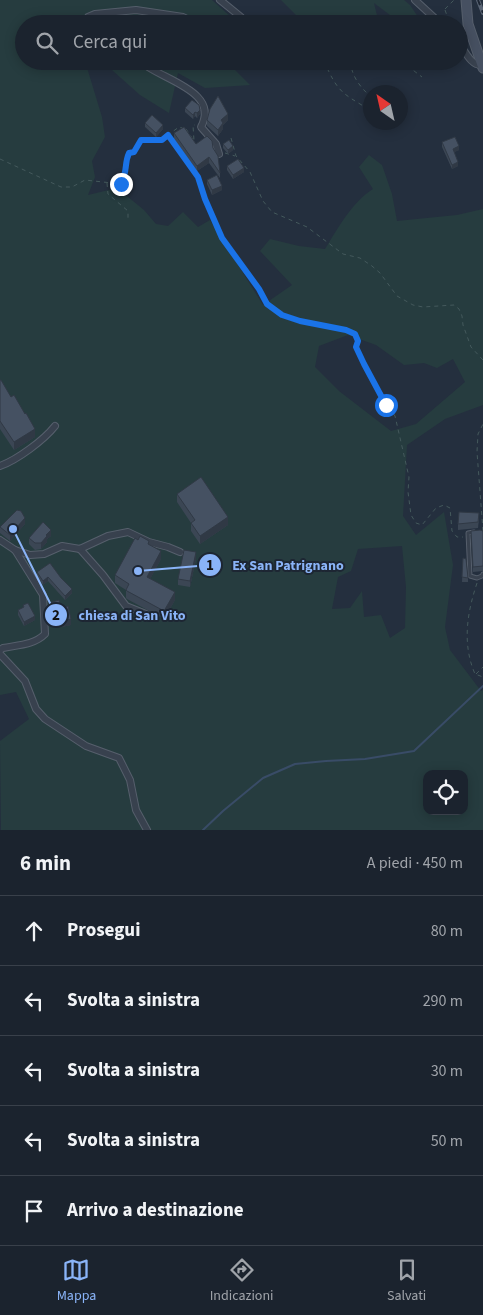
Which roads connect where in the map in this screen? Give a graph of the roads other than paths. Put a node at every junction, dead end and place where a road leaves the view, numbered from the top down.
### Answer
1 (220, 0) edge
2 (415, 0) edge
3 (466, 0) edge
4 (93, 15) edge
5 (170, 15) edge
6 (239, 15) edge
7 (432, 15) edge
8 (467, 15) edge
9 (468, 24) edge
10 (468, 55) edge
11 (482, 67) edge
12 (152, 70) edge
13 (219, 154) edge
14 (55, 426) dead end
15 (0, 466) edge
16 (483, 531) edge
17 (0, 540) edge
18 (80, 549) junction
19 (15, 550) junction
20 (180, 552) dead end
21 (483, 574) edge
22 (146, 614) dead end
23 (0, 652) edge
24 (147, 830) edge

1 - 6 street
2 - 7 street
3 - 8 main road
4 - 5 street
9 - 11 main road
10 - 11 street
12 - 13 street
14 - 15 street
16 - 21 lane
17 - 19 street
18 - 19 street
18 - 20 street
18 - 22 street
19 - 23 street
23 - 24 street

